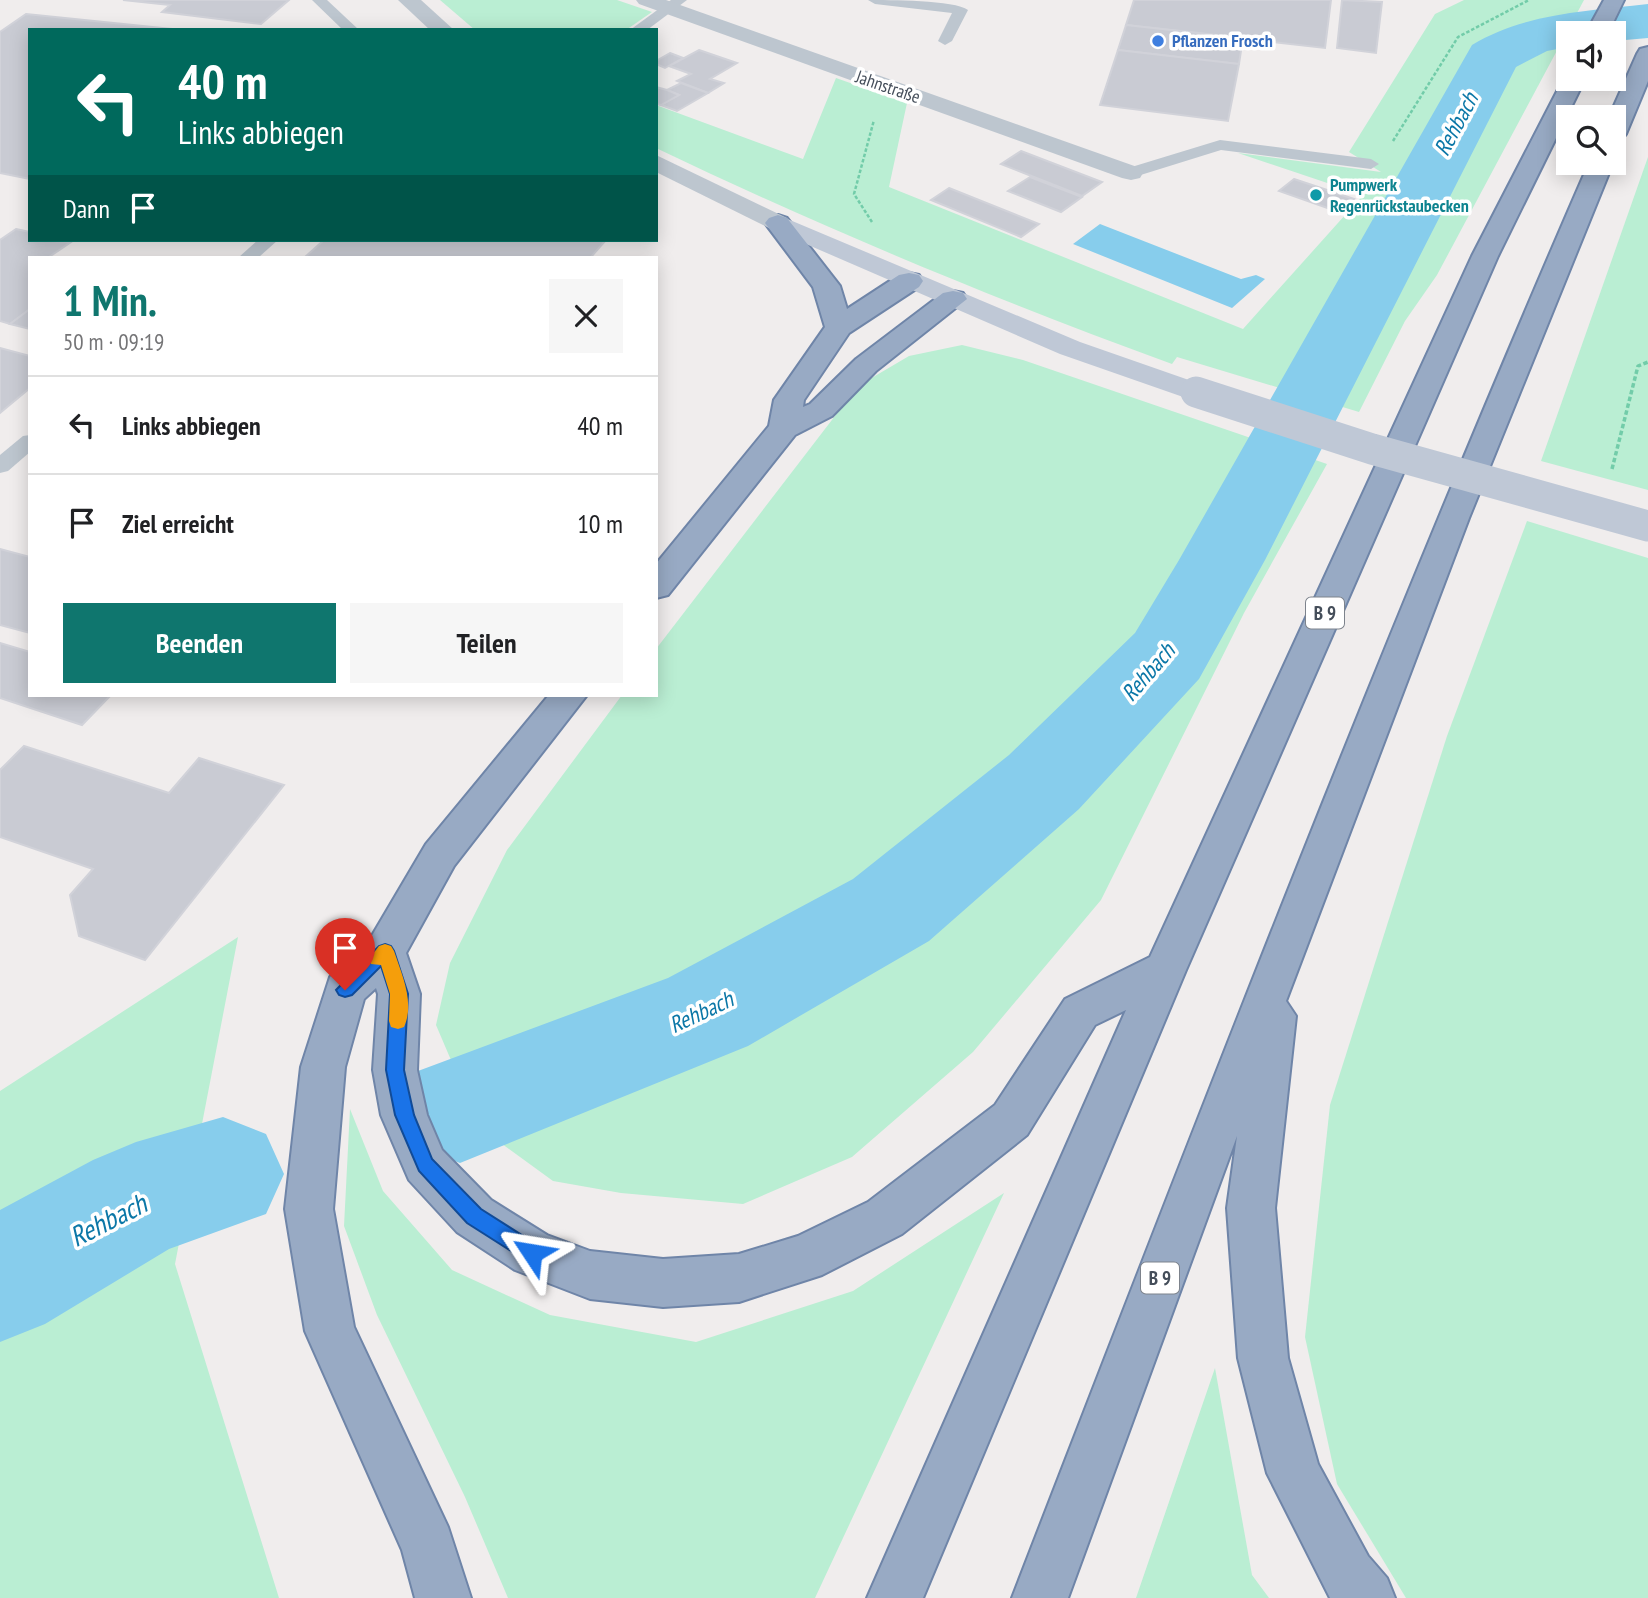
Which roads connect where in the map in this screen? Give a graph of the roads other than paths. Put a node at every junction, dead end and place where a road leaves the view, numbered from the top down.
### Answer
1 (319, 0) edge
2 (408, 0) edge
3 (646, 0) edge
4 (875, 0) edge
5 (673, 5) edge
6 (350, 28) edge
7 (441, 28) edge
8 (641, 28) edge
9 (945, 41) dead end
10 (1648, 54) edge
11 (1568, 91) edge
12 (1626, 106) edge
13 (658, 163) edge
14 (1371, 164) road end
15 (1130, 173) joint
16 (1596, 175) edge
17 (778, 223) junction
18 (267, 242) edge
19 (249, 256) edge
20 (909, 281) junction
21 (953, 299) junction
22 (839, 327) junction
23 (784, 428) junction
24 (28, 443) edge
25 (0, 466) edge
26 (1648, 526) edge
27 (658, 585) edge
28 (567, 697) edge
29 (385, 951) junction
30 (1280, 958) junction
31 (1165, 970) junction
32 (443, 1598) edge
33 (895, 1598) edge
34 (1040, 1598) edge
35 (1367, 1598) edge

1 - 6 lane
2 - 7 street
3 - 5 street, Jahnstraße
4 - 9 lane
5 - 8 lane
5 - 15 street, Jahnstraße
10 - 12 highway
11 - 31 highway, B 9
13 - 17 street
14 - 15 lane
16 - 30 highway, B 9
17 - 20 main road
17 - 22 highway
18 - 19 lane
20 - 21 main road
20 - 22 highway
21 - 23 highway
21 - 26 main road, bridge
22 - 23 highway
23 - 27 highway
24 - 25 lane
28 - 29 highway
29 - 31 highway
29 - 32 highway
30 - 34 highway, B 9
30 - 35 highway
31 - 33 highway, B 9

